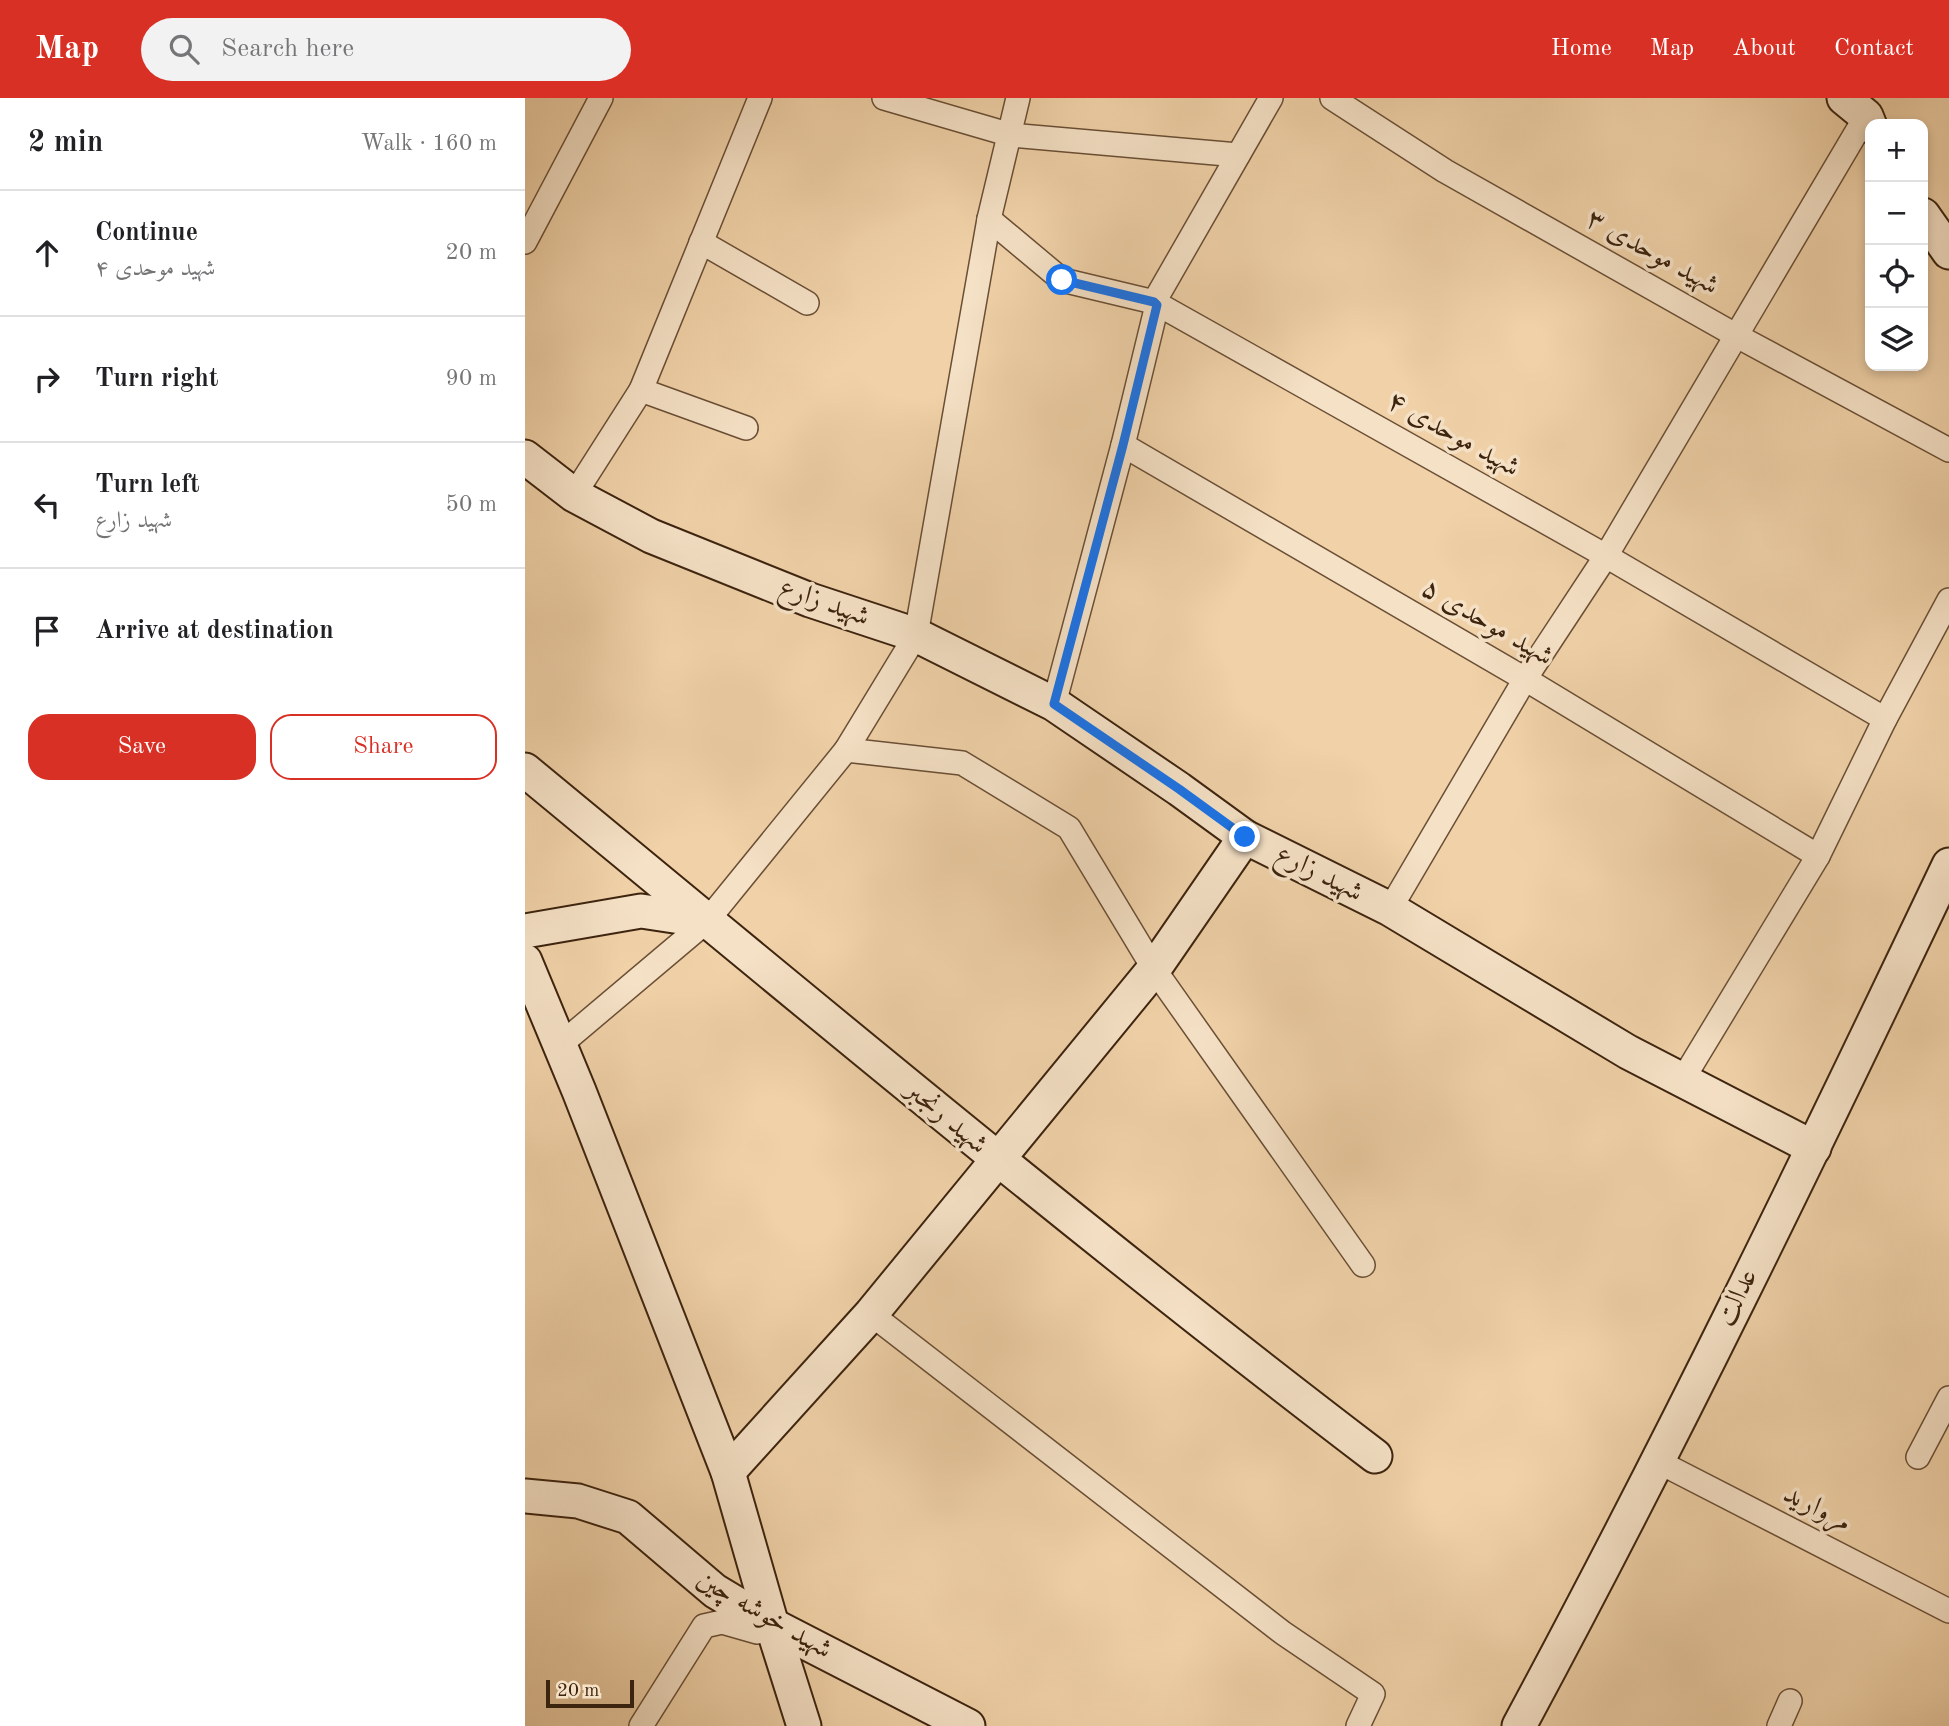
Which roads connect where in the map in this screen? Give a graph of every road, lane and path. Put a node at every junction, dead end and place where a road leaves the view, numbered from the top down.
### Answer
1 (601, 98) edge
2 (760, 98) edge
3 (884, 98) edge
4 (1018, 98) edge
5 (1271, 98) edge
6 (1332, 98) edge
7 (1860, 113) edge
8 (1011, 135) junction
9 (1238, 155) junction
10 (989, 219) junction
11 (1928, 222) edge
12 (525, 242) edge
13 (701, 242) junction
14 (1949, 252) edge
15 (1154, 302) junction
16 (807, 303) dead end
17 (1737, 335) junction
18 (641, 390) junction
19 (746, 429) dead end
20 (1123, 445) junction
21 (1949, 450) edge
22 (525, 457) edge
23 (574, 495) junction
24 (1606, 556) junction
25 (1949, 600) edge
26 (916, 635) junction
27 (1525, 679) junction
28 (1054, 704) junction
29 (1885, 719) junction
30 (846, 750) junction
31 (525, 770) edge
32 (1245, 837) junction
33 (1818, 856) junction
34 (1949, 865) edge
35 (1389, 909) junction
36 (707, 920) junction
37 (525, 931) edge
38 (525, 961) edge
39 (1154, 970) junction
40 (560, 1045) junction
41 (1683, 1079) junction
42 (1814, 1148) junction
43 (996, 1160) junction
44 (1363, 1265) dead end
45 (871, 1314) junction
46 (1949, 1398) edge
47 (1375, 1456) dead end
48 (1918, 1457) dead end
49 (1657, 1461) junction
50 (728, 1472) junction
51 (525, 1496) edge
52 (1949, 1611) edge
53 (772, 1627) junction
54 (1790, 1701) dead end
55 (641, 1726) edge
56 (804, 1726) edge
57 (968, 1726) edge
58 (1358, 1726) edge
59 (1519, 1726) edge
60 (1779, 1726) edge

1 - 12 street
2 - 13 street
3 - 8 street
4 - 8 street
5 - 9 street
6 - 17 street, شهید موحدی ۳
7 - 17 street
8 - 9 street
8 - 10 street
9 - 15 street
10 - 15 street, شهید موحدی ۴
10 - 26 street
11 - 14 street
13 - 16 street
13 - 18 street
15 - 20 street
15 - 24 street, شهید موحدی ۴
17 - 21 street, شهید موحدی ۳
17 - 24 street
18 - 19 street
18 - 23 street
20 - 27 street, شهید موحدی ۵
20 - 28 street
22 - 23 street, شهید زارع
23 - 26 street, شهید زارع
24 - 27 street
24 - 29 street, شهید موحدی ۴
25 - 29 street
26 - 28 street, شهید زارع
26 - 30 street
27 - 33 street, شهید موحدی ۵
27 - 35 street
28 - 32 street, شهید زارع
29 - 33 street
30 - 36 street
30 - 39 street
31 - 36 street, شهید رنجبر
32 - 35 street, شهید زارع
32 - 39 street
33 - 41 street
34 - 42 street, عدالت
35 - 41 street, شهید زارع
36 - 37 street
36 - 40 street
36 - 43 street, شهید رنجبر
38 - 40 street
39 - 43 street
39 - 44 street
40 - 50 street
41 - 42 street, شهید زارع
42 - 49 street, عدالت
43 - 45 street
43 - 47 street, شهید رنجبر
45 - 50 street
45 - 58 street
46 - 48 street
49 - 52 street, مروارید
49 - 59 street, عدالت
50 - 53 street
51 - 53 street, شهید خوشه چین
53 - 55 street
53 - 56 street
53 - 57 street, شهید خوشه چین
54 - 60 street

